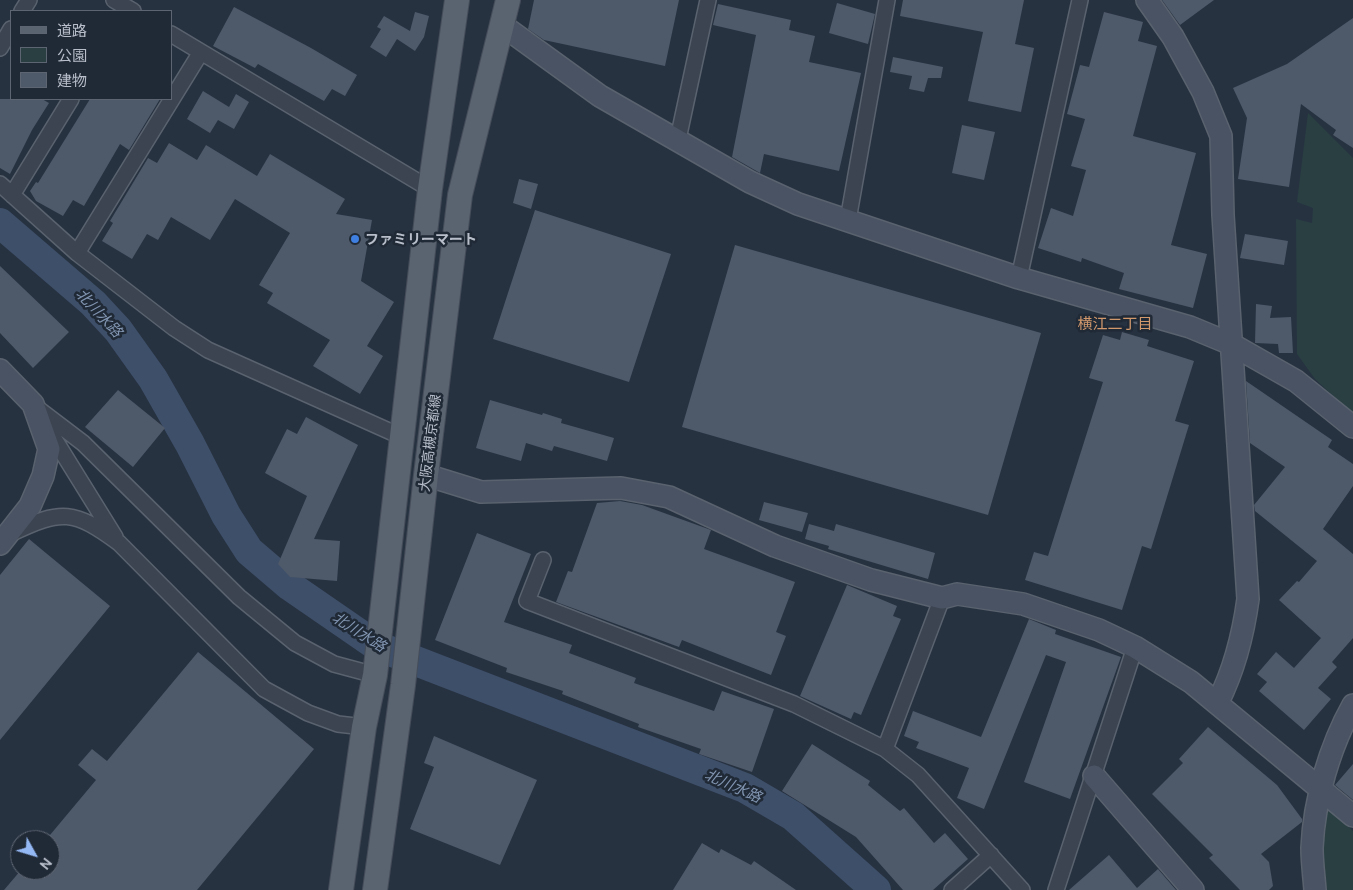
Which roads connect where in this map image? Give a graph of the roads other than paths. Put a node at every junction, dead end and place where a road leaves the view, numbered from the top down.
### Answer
1 (457, 0) edge
2 (508, 0) edge
3 (708, 0) edge
4 (887, 0) edge
5 (1080, 0) edge
6 (1147, 0) edge
7 (502, 25) junction
8 (10, 31) edge
9 (172, 35) edge
10 (0, 48) edge
11 (201, 52) junction
12 (172, 99) edge
13 (70, 100) edge
14 (171, 100) edge
15 (678, 139) junction
16 (0, 184) edge
17 (430, 189) junction
18 (12, 195) junction
19 (848, 220) junction
20 (76, 253) junction
21 (1020, 278) junction
22 (1231, 344) junction
23 (0, 370) edge
24 (33, 404) junction
25 (1353, 427) edge
26 (400, 436) junction
27 (426, 475) junction
28 (4, 539) edge
29 (119, 543) junction
30 (543, 560) dead end
31 (942, 598) junction
32 (1135, 647) junction
33 (375, 670) junction
34 (1218, 702) junction
35 (1353, 705) edge
36 (364, 727) junction
37 (885, 749) junction
38 (1094, 776) junction
39 (1321, 790) junction
40 (1353, 816) edge
41 (990, 855) junction
42 (341, 890) edge
43 (375, 890) edge
44 (952, 890) edge
45 (1022, 890) edge
46 (1056, 890) edge
47 (1194, 890) edge
48 (1315, 890) edge

1 - 17 main road
2 - 7 main road, 大阪高槻京都線
3 - 15 street
4 - 19 street
5 - 21 street
6 - 22 street
7 - 15 street
7 - 27 main road, 大阪高槻京都線
8 - 10 street
9 - 11 street
11 - 12 street
11 - 17 street
13 - 18 street
14 - 20 street
15 - 19 street
16 - 18 street
17 - 26 main road
18 - 20 street
19 - 21 street
20 - 26 street
21 - 22 street
22 - 25 street
22 - 34 street
23 - 24 street
24 - 28 street
24 - 29 street
24 - 33 street
26 - 33 main road
27 - 31 street
27 - 43 main road, 大阪高槻京都線
28 - 29 street
29 - 36 street
30 - 37 street
31 - 32 street
31 - 37 street
32 - 34 street
32 - 38 street
33 - 36 main road
34 - 39 street
35 - 39 street
36 - 42 main road
37 - 41 street
38 - 46 street
38 - 47 street
39 - 40 street
39 - 48 street
41 - 44 street
41 - 45 street

